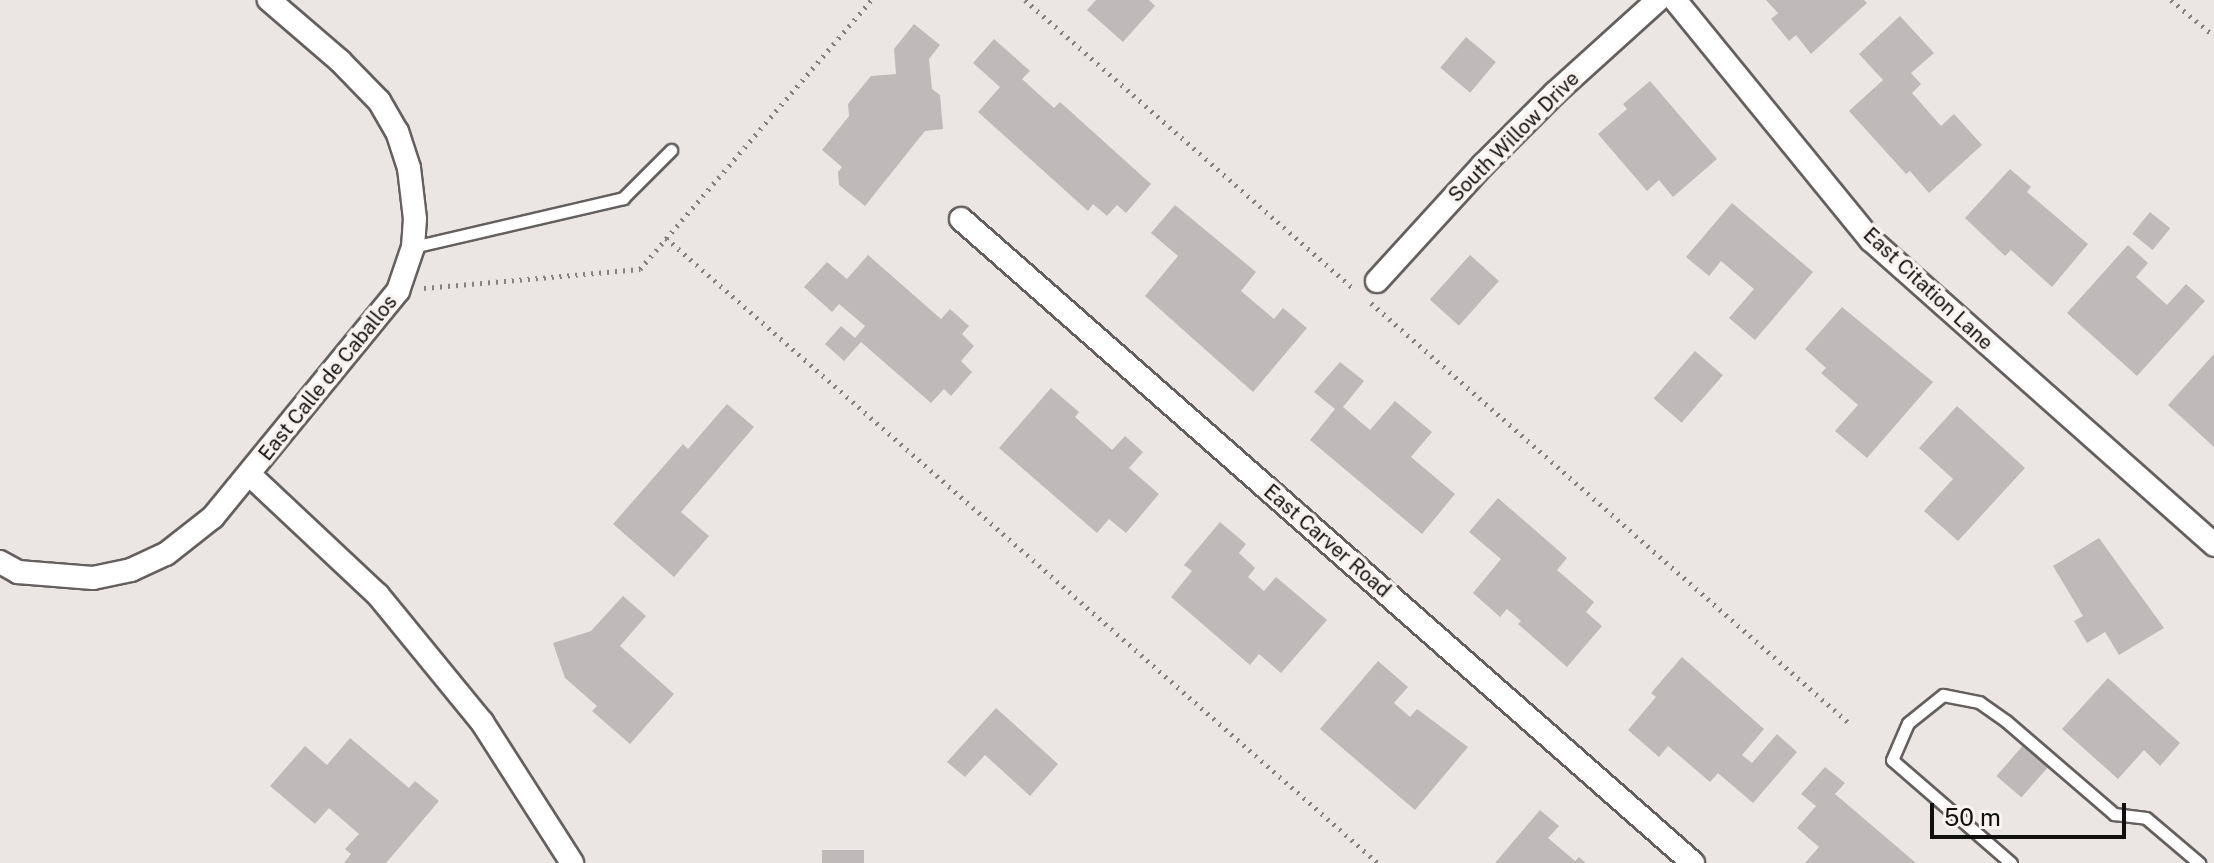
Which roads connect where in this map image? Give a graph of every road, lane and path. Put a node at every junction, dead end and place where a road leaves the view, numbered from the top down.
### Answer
1 (269, 0) edge
2 (871, 0) edge
3 (1025, 0) edge
4 (1658, 0) edge
5 (1675, 0) edge
6 (2171, 0) edge
7 (2214, 36) edge
8 (671, 150) dead end
9 (961, 219) dead end
10 (666, 238) junction
11 (413, 247) junction
12 (1377, 281) dead end
13 (398, 291) junction
14 (250, 475) junction
15 (2214, 545) edge
16 (0, 562) edge
17 (1848, 722) dead end
18 (572, 863) edge
19 (1378, 863) edge
20 (1693, 863) edge
21 (2011, 863) edge
22 (2199, 863) edge

1 - 11 street, East Calle de Caballos
2 - 10 path
3 - 17 path
4 - 12 street, South Willow Drive
5 - 15 street, East Citation Lane
6 - 7 path
8 - 11 lane
9 - 20 street, East Carver Road
10 - 13 path
10 - 19 path
11 - 13 street, East Calle de Caballos
13 - 14 street, East Calle de Caballos
14 - 16 street, East Calle de Caballos
14 - 18 street, East Calle de Caballos
21 - 22 lane

